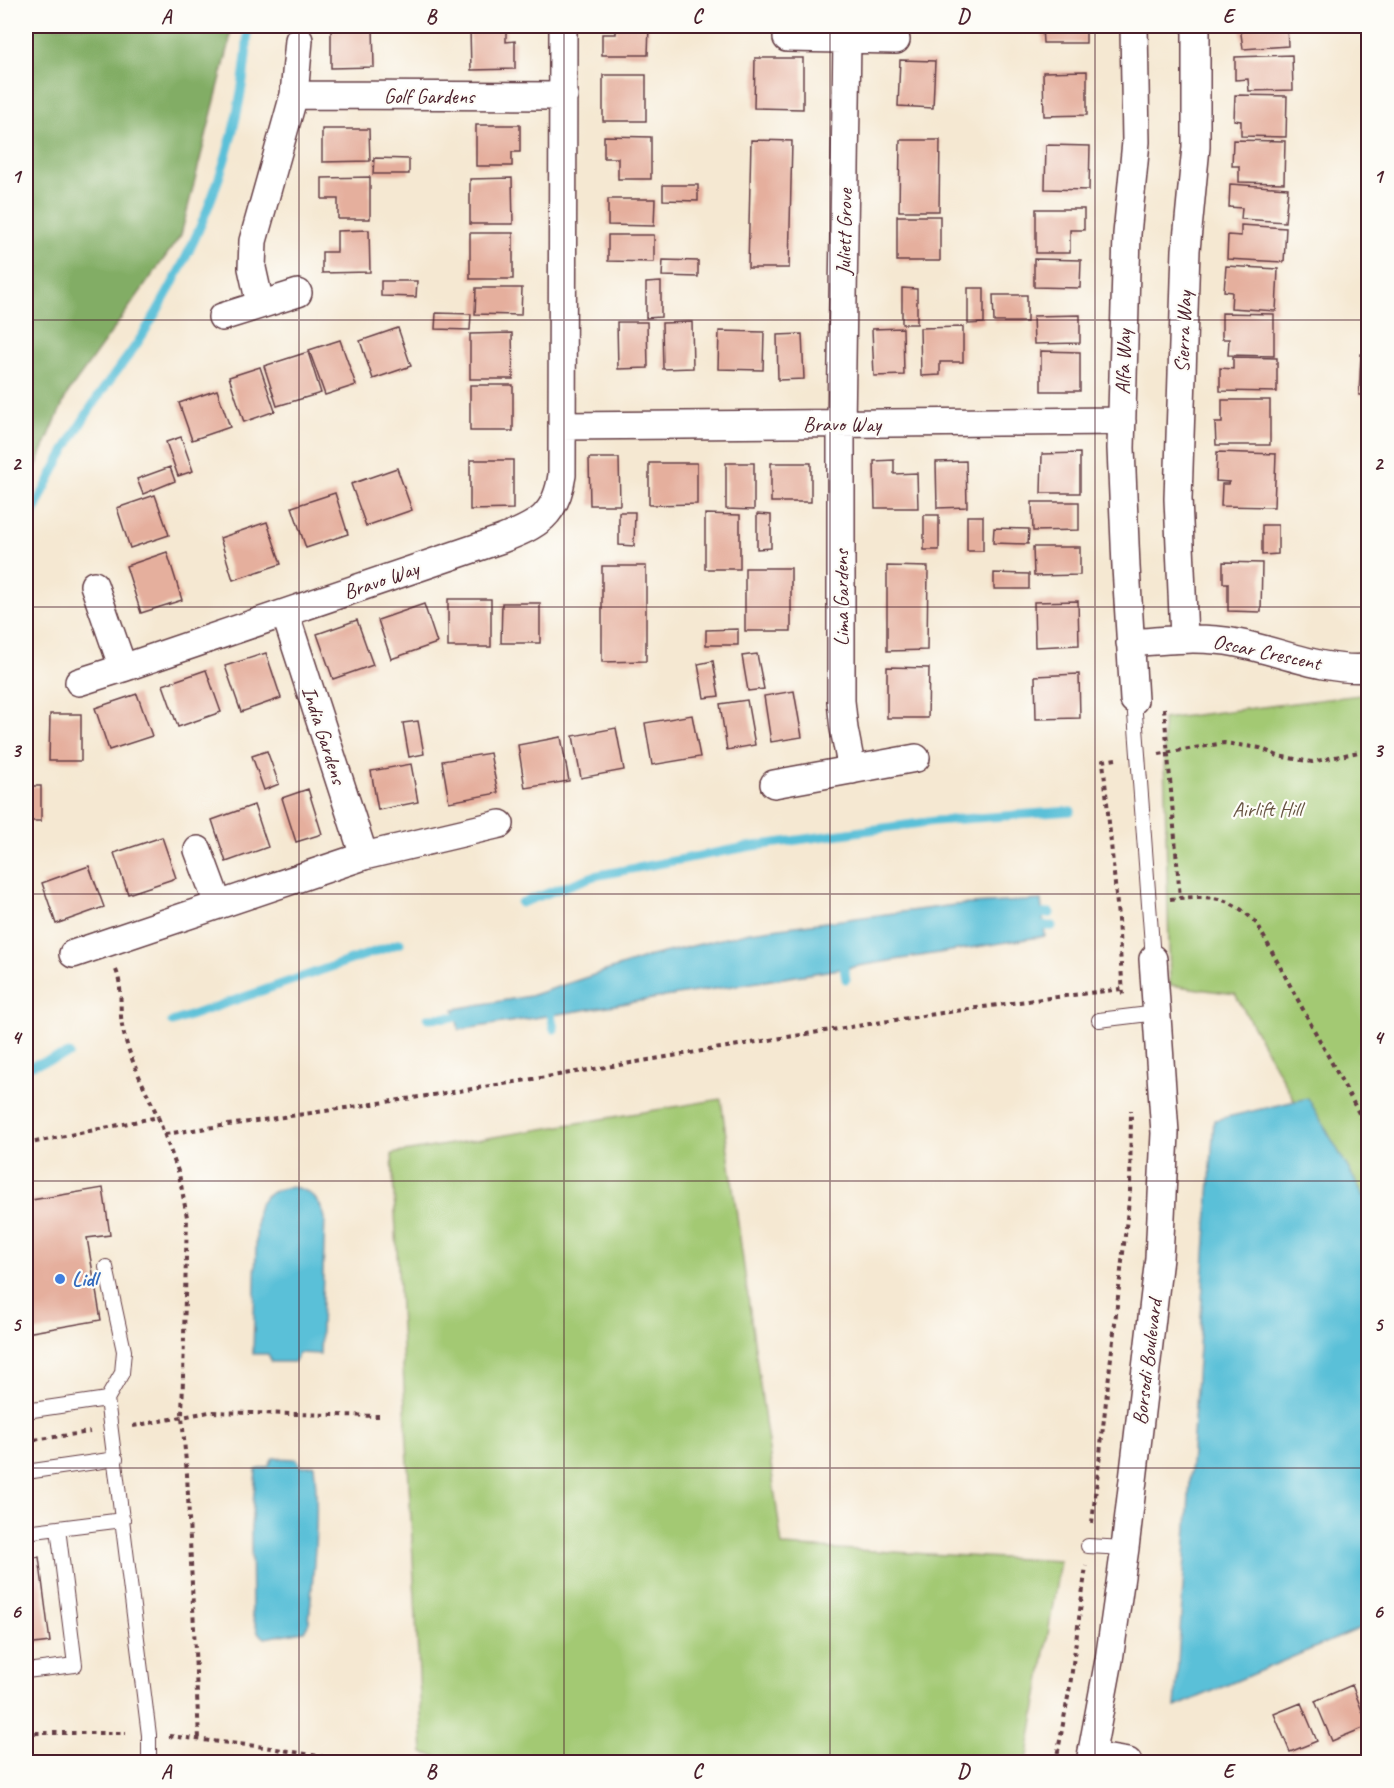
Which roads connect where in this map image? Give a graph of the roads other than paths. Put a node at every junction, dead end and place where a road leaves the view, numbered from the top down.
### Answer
1 (563, 26) edge
2 (1134, 26) edge
3 (1196, 26) edge
4 (787, 38) dead end
5 (847, 39) junction
6 (299, 40) dead end
7 (896, 40) dead end
8 (294, 95) junction
9 (564, 96) junction
10 (298, 293) dead end
11 (260, 304) junction
12 (222, 316) dead end
13 (1122, 421) junction
14 (841, 425) junction
15 (562, 426) junction
16 (94, 585) dead end
17 (285, 613) junction
18 (1184, 638) junction
19 (1130, 643) junction
20 (123, 668) junction
21 (1368, 668) edge
22 (79, 682) dead end
23 (1134, 700) joint
24 (916, 758) dead end
25 (852, 770) junction
26 (774, 784) dead end
27 (500, 824) dead end
28 (198, 850) dead end
29 (364, 856) junction
30 (218, 904) junction
31 (72, 954) dead end
32 (1153, 959) joint
33 (1156, 1013) junction
34 (1098, 1020) dead end
35 (106, 1267) dead end
36 (107, 1400) junction
37 (26, 1411) edge
38 (116, 1460) junction
39 (26, 1472) edge
40 (123, 1520) junction
41 (58, 1528) junction
42 (26, 1532) edge
43 (1125, 1548) junction
44 (1088, 1551) road end
45 (26, 1671) edge
46 (1091, 1759) edge
47 (149, 1762) edge
48 (1128, 1762) edge

1 - 9 street, Bravo Way
2 - 13 street, Alfa Way
3 - 18 street, Sierra Way
4 - 5 street
5 - 7 street
5 - 14 street, Juliett Grove
6 - 8 street
8 - 9 street, Golf Gardens
8 - 11 street
9 - 15 street, Bravo Way
10 - 11 street
11 - 12 street
13 - 14 street, Bravo Way
13 - 19 street, Alfa Way
14 - 15 street, Bravo Way
14 - 25 street, Lima Gardens
15 - 17 street, Bravo Way
16 - 20 street
17 - 20 street, Bravo Way
17 - 29 street, India Gardens
18 - 19 street, Oscar Crescent
18 - 21 street, Oscar Crescent
19 - 23 street, Alfa Way
20 - 22 street, Bravo Way
23 - 32 lane
24 - 25 street
25 - 26 street
27 - 29 street
28 - 30 street
29 - 30 street
30 - 31 street
32 - 33 street, Borsodi Boulevard
33 - 34 lane
33 - 43 street, Borsodi Boulevard
35 - 36 lane
36 - 37 lane
36 - 38 lane
38 - 39 lane
38 - 40 lane
40 - 41 lane
40 - 47 lane
41 - 42 lane
41 - 45 lane
43 - 44 lane
43 - 46 street, Borsodi Boulevard
46 - 48 street

